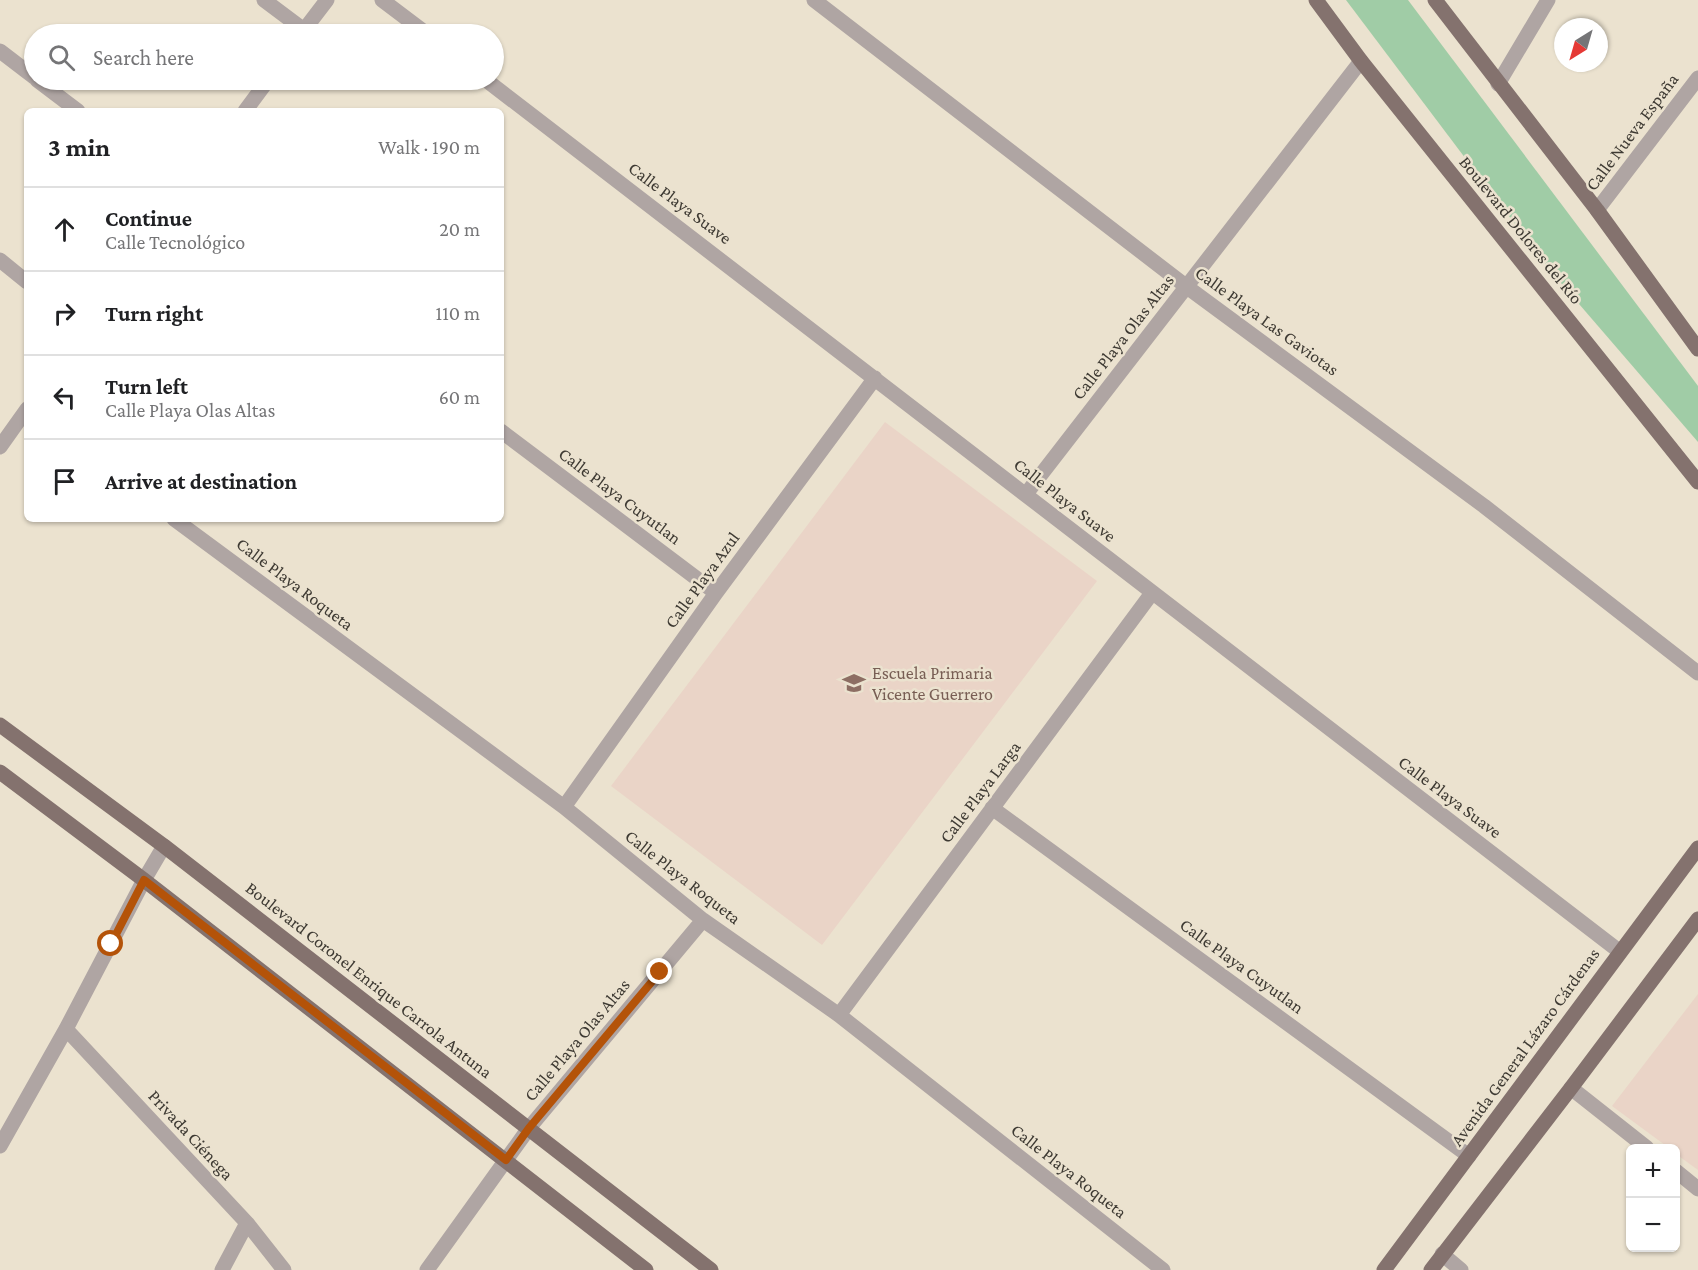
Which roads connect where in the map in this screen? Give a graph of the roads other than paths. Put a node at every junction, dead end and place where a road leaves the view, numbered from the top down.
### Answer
1 (264, 0) edge
2 (327, 0) edge
3 (382, 0) edge
4 (814, 0) edge
5 (1316, 0) edge
6 (1435, 0) edge
7 (1548, 0) edge
8 (293, 24) edge
9 (309, 24) edge
10 (414, 24) edge
11 (0, 51) edge
12 (1361, 61) junction
13 (24, 69) edge
14 (1698, 78) edge
15 (1498, 84) junction
16 (51, 90) edge
17 (261, 90) edge
18 (499, 90) edge
19 (74, 108) edge
20 (247, 108) edge
21 (1597, 210) junction
22 (0, 260) edge
23 (24, 280) edge
24 (1187, 287) junction
25 (1698, 349) edge
26 (875, 378) junction
27 (24, 414) edge
28 (504, 433) edge
29 (0, 447) edge
30 (1698, 482) edge
31 (1026, 494) junction
32 (178, 522) edge
33 (716, 593) junction
34 (1152, 593) junction
35 (1698, 673) edge
36 (0, 725) edge
37 (0, 772) edge
38 (564, 807) junction
39 (992, 808) junction
40 (164, 846) junction
41 (1698, 848) edge
42 (144, 880) junction
43 (1698, 919) edge
44 (703, 920) junction
45 (1619, 951) junction
46 (839, 1015) junction
47 (66, 1029) junction
48 (1571, 1088) junction
49 (529, 1128) junction
50 (1641, 1144) edge
51 (0, 1146) edge
52 (1469, 1156) junction
53 (506, 1160) junction
54 (1680, 1174) edge
55 (1698, 1189) edge
56 (247, 1223) junction
57 (1442, 1254) junction
58 (222, 1270) edge
59 (284, 1270) edge
60 (426, 1270) edge
61 (646, 1270) edge
62 (711, 1270) edge
63 (1163, 1270) edge
64 (1384, 1270) edge
65 (1431, 1270) edge
66 (1461, 1270) edge

1 - 8 street
2 - 9 street
3 - 10 street
4 - 24 street, Calle Playa Las Gaviotas
5 - 12 main road, Boulevard Dolores del Río
6 - 15 main road
7 - 15 street
11 - 13 street
12 - 24 street, Calle Playa Olas Altas
12 - 30 main road, Boulevard Dolores del Río
14 - 21 street, Calle Nueva España
15 - 21 main road
16 - 19 street
17 - 20 street
18 - 26 street, Calle Playa Suave
21 - 25 main road
22 - 23 street
24 - 31 street, Calle Playa Olas Altas
24 - 35 street, Calle Playa Las Gaviotas
26 - 31 street, Calle Playa Suave
26 - 33 street, Calle Playa Azul
27 - 29 street
28 - 33 street, Calle Playa Cuyutlan
31 - 34 street, Calle Playa Suave
32 - 38 street, Calle Playa Roqueta
33 - 38 street, Calle Playa Azul
34 - 39 street, Calle Playa Larga
34 - 45 street, Calle Playa Suave
36 - 40 main road, Boulevard Coronel Enrique Carrola Antuna
37 - 42 main road
38 - 44 street, Calle Playa Roqueta
39 - 46 street, Calle Playa Larga
39 - 52 street, Calle Playa Cuyutlan
40 - 42 street
40 - 49 main road, Boulevard Coronel Enrique Carrola Antuna
41 - 45 main road, Avenida General Lázaro Cárdenas
42 - 47 street
42 - 53 main road
43 - 48 main road
44 - 46 street, Calle Playa Roqueta
44 - 49 street, Calle Playa Olas Altas
45 - 52 main road, Avenida General Lázaro Cárdenas
46 - 63 street, Calle Playa Roqueta
47 - 51 street
47 - 56 street, Privada Ciénega
48 - 50 street
48 - 57 main road
49 - 53 street, Calle Playa Olas Altas
49 - 62 main road, Boulevard Coronel Enrique Carrola Antuna
52 - 64 main road, Avenida General Lázaro Cárdenas
53 - 60 street, Calle Playa Olas Altas
53 - 61 main road
54 - 55 street
56 - 58 street
56 - 59 street, Privada Ciénega
57 - 65 main road
57 - 66 street

